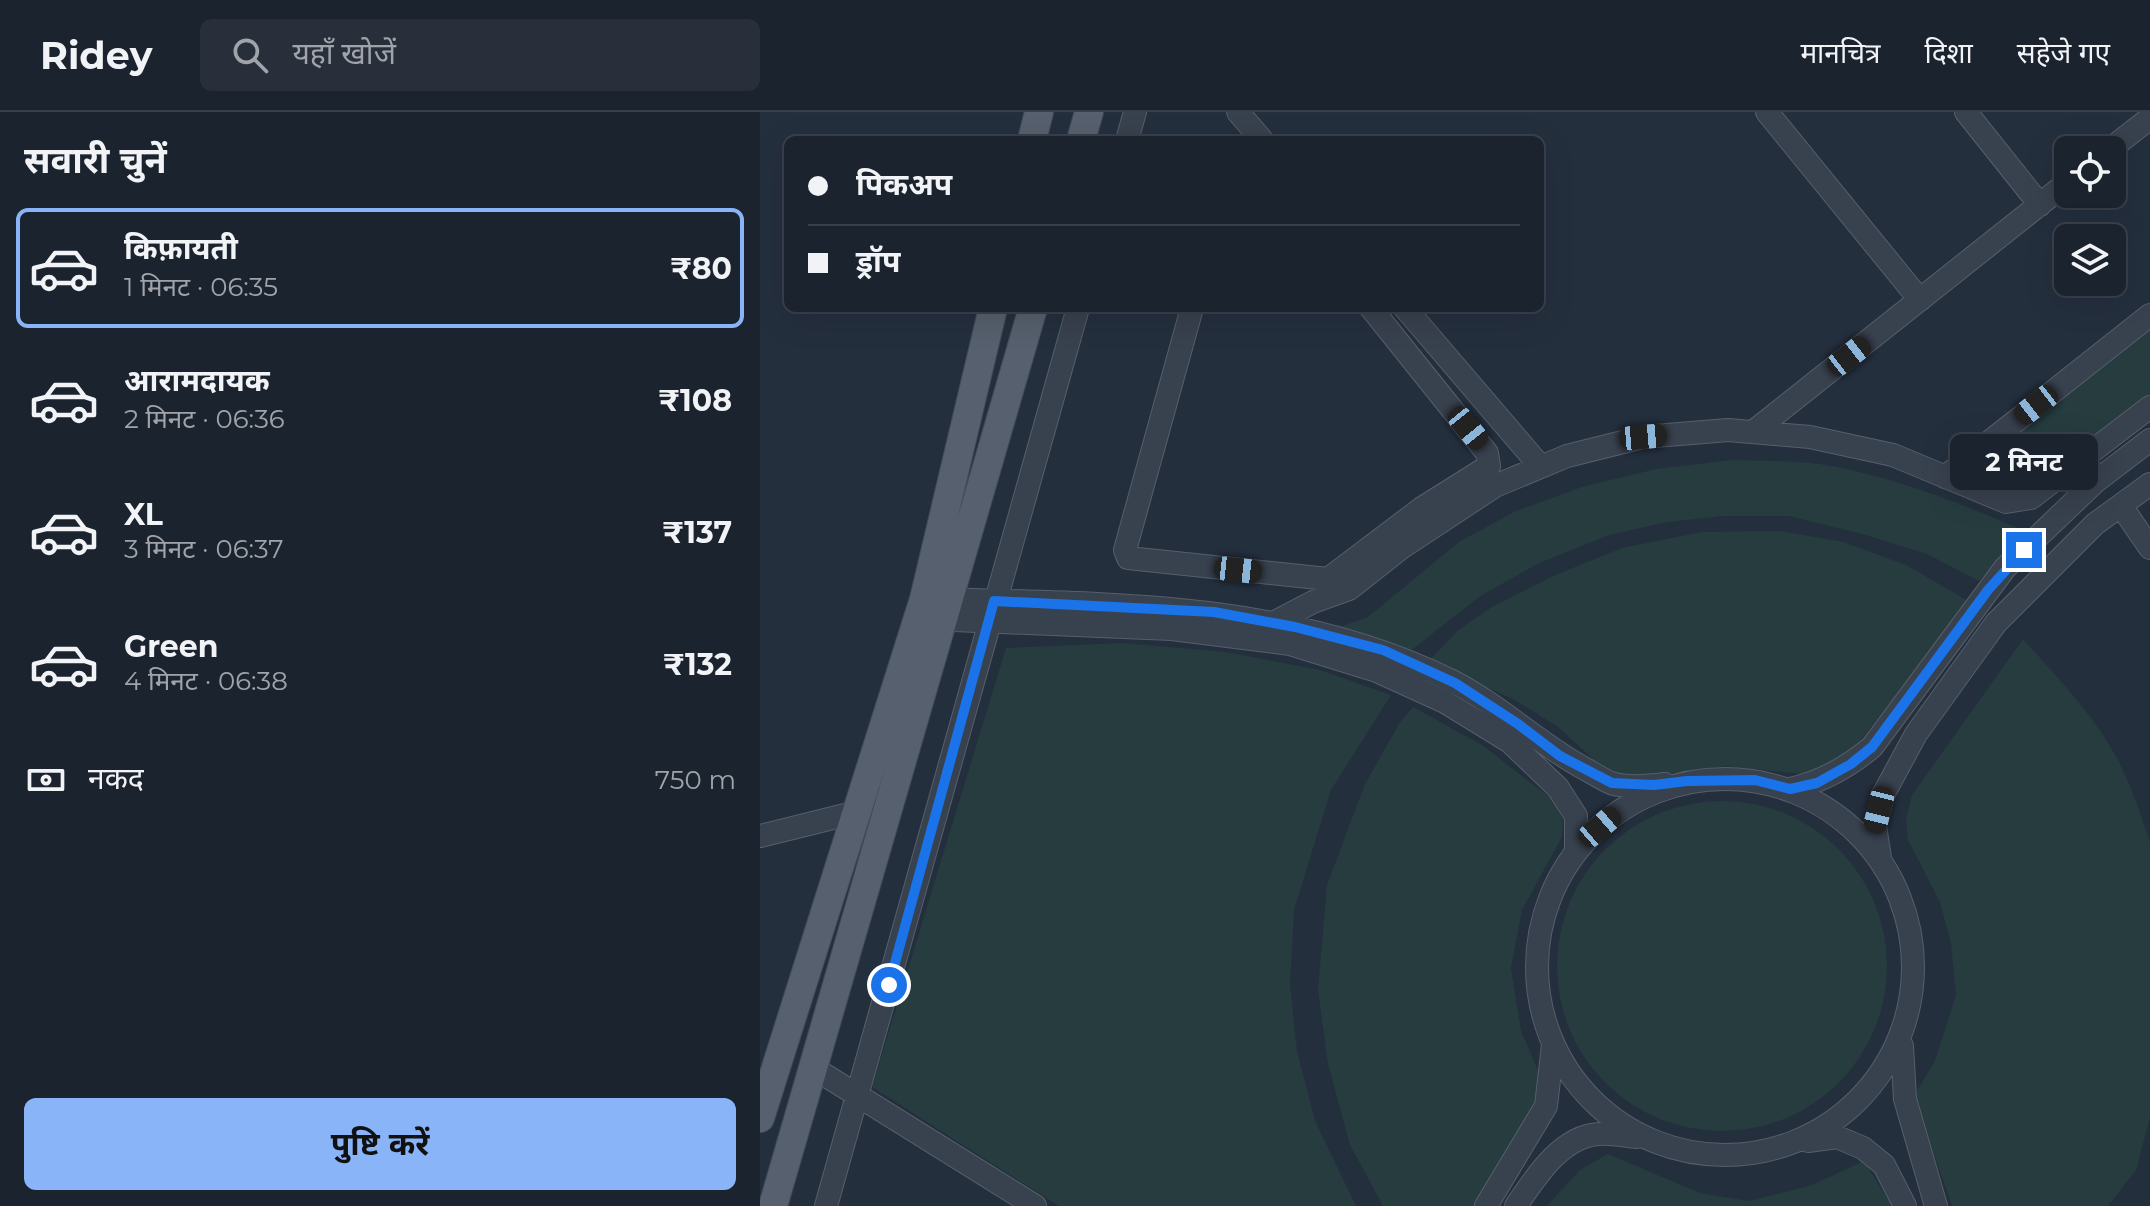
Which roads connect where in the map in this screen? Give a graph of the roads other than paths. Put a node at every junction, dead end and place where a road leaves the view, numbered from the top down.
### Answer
1 (1039, 112) edge
2 (1089, 112) edge
3 (1135, 112) edge
4 (1238, 112) edge
5 (1767, 112) edge
6 (1966, 112) edge
7 (2150, 118) edge
8 (1033, 136) edge
9 (1082, 136) edge
10 (1128, 136) edge
11 (1259, 136) edge
12 (2126, 137) edge
13 (2054, 194) edge
14 (2040, 205) junction
15 (1920, 300) junction
16 (992, 312) edge
17 (1032, 312) edge
18 (1077, 312) edge
19 (1191, 312) edge
20 (1374, 312) edge
21 (1408, 312) edge
22 (2150, 315) edge
23 (2150, 407) edge
24 (1753, 432) junction
25 (2150, 440) edge
26 (1541, 467) junction
27 (2060, 476) junction
28 (1945, 477) junction
29 (2150, 484) edge
30 (2079, 497) junction
31 (2121, 506) junction
32 (2146, 535) edge
33 (1321, 578) junction
34 (1313, 602) junction
35 (933, 609) junction
36 (992, 612) junction
37 (1273, 623) junction
38 (1687, 781) junction
39 (1790, 789) junction
40 (857, 812) junction
41 (760, 836) edge
42 (1576, 848) junction
43 (1880, 859) junction
44 (1553, 1045) junction
45 (1902, 1046) junction
46 (812, 1067) junction
47 (857, 1095) junction
48 (760, 1118) edge
49 (1638, 1137) junction
50 (1798, 1142) junction
51 (773, 1206) edge
52 (826, 1206) edge
53 (1035, 1206) edge
54 (1486, 1206) edge
55 (1516, 1206) edge
56 (1905, 1206) edge
57 (1936, 1206) edge

1 - 8 main road
2 - 9 main road
3 - 10 street
4 - 11 street
5 - 15 street
6 - 14 street
7 - 12 street
13 - 14 street
14 - 15 street
15 - 24 street
16 - 35 main road
17 - 35 main road
18 - 36 street
19 - 33 street
20 - 33 street
21 - 26 street
22 - 28 street
23 - 27 street
24 - 26 street
24 - 28 street
25 - 30 street
26 - 34 street
27 - 28 street
27 - 30 street
29 - 31 street
30 - 39 street
31 - 32 street
31 - 43 street
33 - 34 street
34 - 37 street
35 - 36 street
35 - 40 main road
35 - 46 main road
36 - 37 street
36 - 42 street
36 - 47 street
37 - 38 street
38 - 39 street
38 - 42 street
39 - 43 street
40 - 41 street
40 - 48 main road
42 - 44 street
43 - 45 street
44 - 49 street
44 - 54 street
45 - 50 street
45 - 57 street
46 - 47 street
46 - 51 main road
47 - 52 street
47 - 53 street
49 - 50 street
49 - 55 street
50 - 56 street

